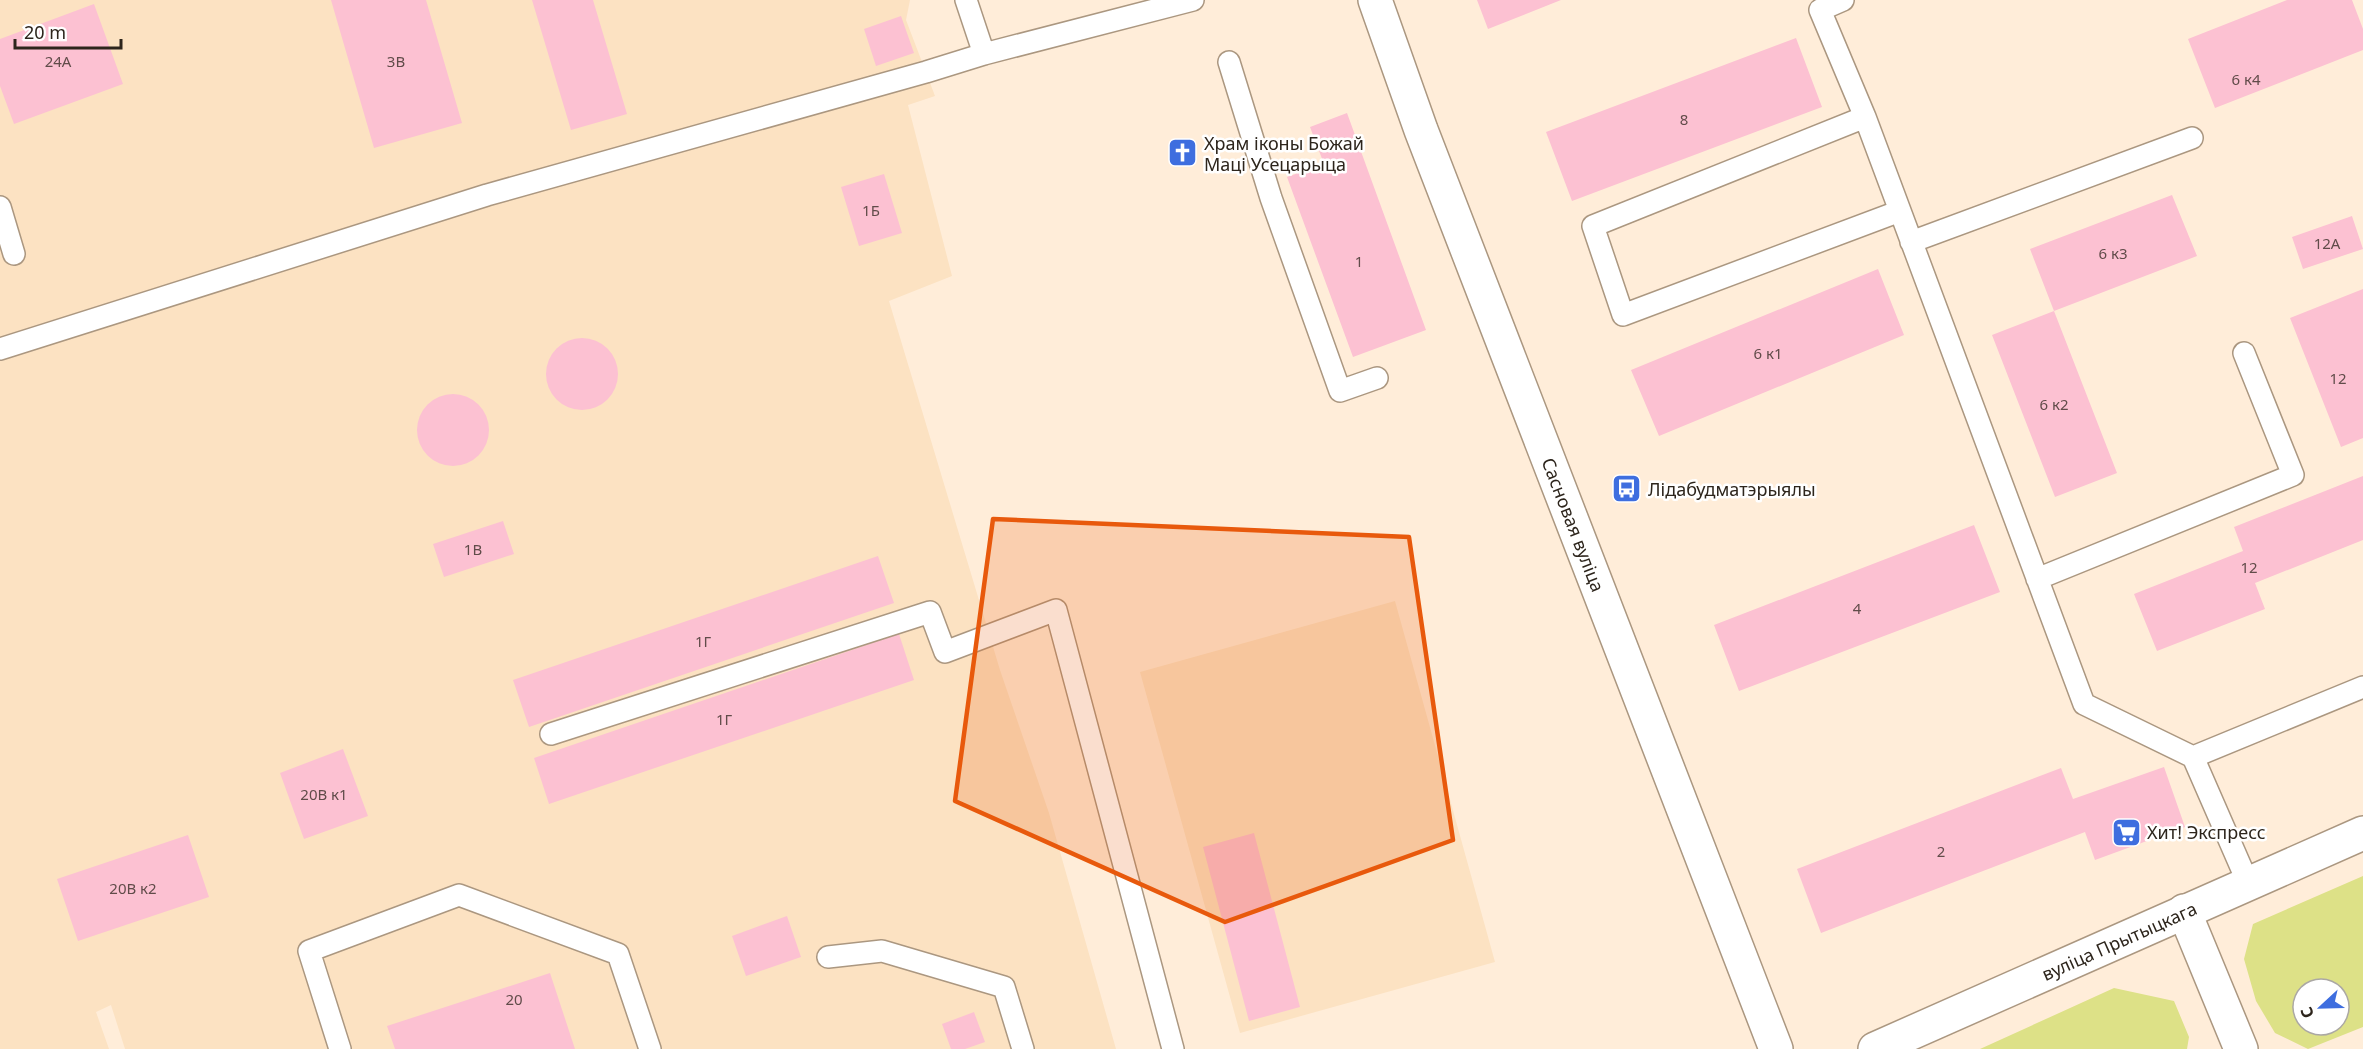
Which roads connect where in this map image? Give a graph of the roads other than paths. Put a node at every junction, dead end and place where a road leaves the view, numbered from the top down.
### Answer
1 (966, 0) edge
2 (1193, 0) edge
3 (1375, 0) edge
4 (1843, 0) edge
5 (984, 54) junction
6 (1229, 62) dead end
7 (1865, 117) junction
8 (2192, 138) dead end
9 (0, 207) edge
10 (1900, 210) junction
11 (1911, 242) junction
12 (14, 254) dead end
13 (0, 349) edge
14 (2244, 353) dead end
15 (1377, 378) dead end
16 (2037, 579) junction
17 (2363, 687) edge
18 (551, 734) dead end
19 (2193, 757) junction
20 (2363, 833) edge
21 (2248, 882) junction
22 (2184, 911) junction
23 (828, 957) dead end
24 (340, 1049) edge
25 (650, 1049) edge
26 (1023, 1049) edge
27 (1173, 1049) edge
28 (1776, 1049) edge
29 (1875, 1049) edge
30 (2241, 1049) edge

1 - 5 lane
2 - 5 lane
3 - 28 street, Сасновая вуліца
4 - 7 lane
5 - 13 lane
6 - 15 lane
7 - 10 lane
7 - 10 lane
8 - 11 lane
9 - 12 lane
10 - 11 lane
11 - 16 lane
14 - 16 lane
16 - 19 lane
17 - 19 lane
18 - 27 lane
19 - 21 lane
20 - 21 street, вуліца Прытыцкага
21 - 22 street, вуліца Прытыцкага
22 - 29 street, вуліца Прытыцкага
22 - 30 street
23 - 26 lane
24 - 25 lane

